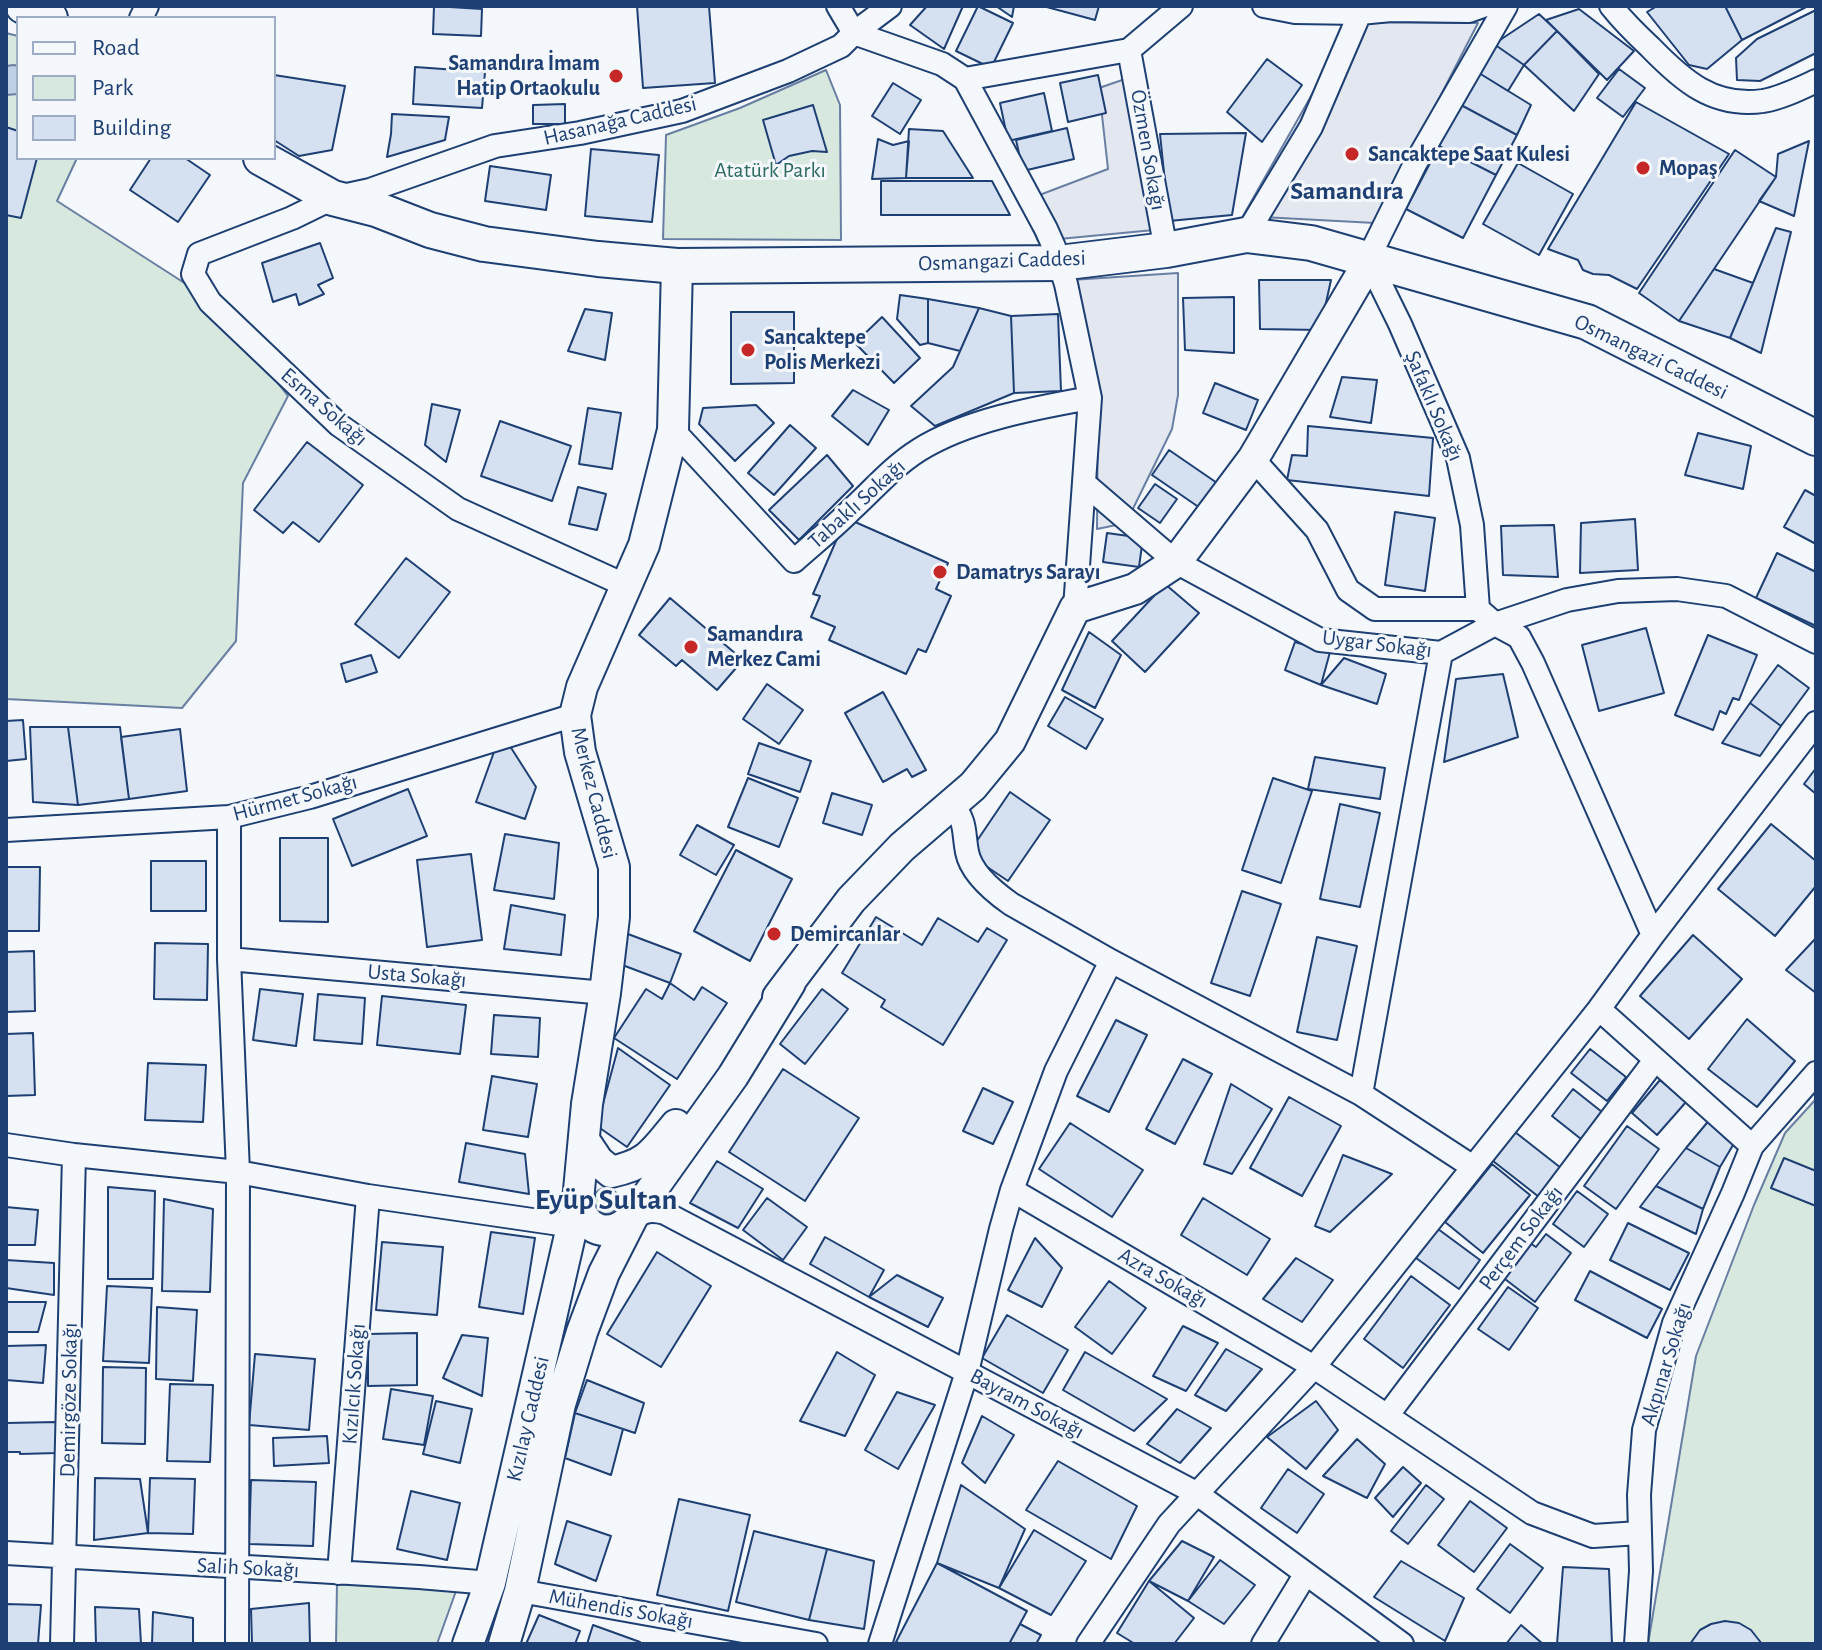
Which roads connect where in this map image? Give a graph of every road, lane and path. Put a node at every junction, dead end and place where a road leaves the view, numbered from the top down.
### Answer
1 (23, 6) edge
2 (838, 6) edge
3 (890, 6) edge
4 (1181, 6) edge
5 (1264, 6) edge
6 (1483, 6) edge
7 (1506, 6) edge
8 (1611, 6) edge
9 (1390, 8) edge
10 (1360, 13) junction
11 (46, 16) edge
12 (854, 33) junction
13 (1129, 50) junction
14 (965, 79) junction
15 (1816, 81) edge
16 (265, 160) edge
17 (333, 198) junction
18 (1246, 235) junction
19 (1166, 250) junction
20 (1368, 259) junction
21 (1059, 263) junction
22 (677, 266) junction
23 (1090, 398) junction
24 (673, 430) junction
25 (1816, 438) edge
26 (1253, 459) junction
27 (1084, 483) junction
28 (1176, 562) junction
29 (627, 586) junction
30 (1075, 608) junction
31 (1486, 617) junction
32 (1816, 642) edge
33 (1441, 653) junction
34 (575, 715) junction
35 (1816, 723) edge
36 (952, 804) junction
37 (229, 817) junction
38 (6, 830) edge
39 (1653, 935) junction
40 (229, 959) junction
41 (1111, 961) junction
42 (790, 983) junction
43 (605, 993) junction
44 (1599, 1009) junction
45 (1655, 1060) junction
46 (1816, 1073) edge
47 (1361, 1094) junction
48 (584, 1140) junction
49 (6, 1145) edge
50 (1752, 1146) junction
51 (74, 1155) junction
52 (1473, 1167) junction
53 (238, 1172) junction
54 (611, 1172) junction
55 (1012, 1190) junction
56 (580, 1192) junction
57 (368, 1196) junction
58 (631, 1219) junction
59 (541, 1222) junction
60 (587, 1228) junction
61 (1314, 1367) junction
62 (967, 1372) junction
63 (1387, 1416) junction
64 (1196, 1493) junction
65 (1639, 1533) junction
66 (6, 1553) edge
67 (65, 1558) junction
68 (237, 1567) junction
69 (339, 1573) junction
70 (1305, 1575) junction
71 (490, 1583) junction
72 (520, 1591) junction
73 (62, 1644) edge
74 (237, 1644) edge
75 (468, 1644) edge
76 (504, 1644) edge
77 (816, 1644) edge
78 (880, 1644) edge
79 (1088, 1644) edge
80 (1263, 1644) edge
81 (1402, 1644) edge
82 (1636, 1644) edge

1 - 11 main road
2 - 12 street
3 - 12 street, Hasanağa Caddesi
4 - 13 street
5 - 10 street
6 - 9 street
7 - 20 street
8 - 15 street
9 - 10 street
10 - 18 street
12 - 14 street
12 - 17 street, Hasanağa Caddesi
13 - 14 street
13 - 19 street, Özmen Sokağı
14 - 21 street
16 - 17 main road, Osmangazi Caddesi
17 - 22 main road, Osmangazi Caddesi
17 - 29 street, Esma Sokağı
18 - 19 main road, Osmangazi Caddesi
18 - 20 main road, Osmangazi Caddesi
19 - 21 main road, Osmangazi Caddesi
20 - 25 main road, Osmangazi Caddesi
20 - 26 main road
20 - 31 street, Şafaklı Sokağı
21 - 22 main road, Osmangazi Caddesi
21 - 23 street
22 - 24 main road, Merkez Caddesi
23 - 24 street, Tabaklı Sokağı
23 - 27 street
24 - 29 main road, Merkez Caddesi
26 - 28 main road
26 - 31 street
27 - 28 street, Uygar Sokağı
27 - 30 street
28 - 30 main road
28 - 33 street, Uygar Sokağı
29 - 34 main road, Merkez Caddesi
30 - 36 main road
31 - 32 street
31 - 33 street, Uygar Sokağı
31 - 39 street
33 - 47 street
34 - 37 street, Hürmet Sokağı
34 - 43 main road, Merkez Caddesi
35 - 39 street
36 - 41 street
36 - 42 main road
37 - 38 street, Hürmet Sokağı
37 - 40 street
39 - 44 street
40 - 43 street, Usta Sokağı
40 - 53 street
41 - 47 street
41 - 55 street
42 - 54 main road
42 - 58 main road, Kızılay Caddesi
43 - 48 main road, Merkez Caddesi
44 - 45 street
44 - 52 street
45 - 50 street
45 - 63 street, Perçem Sokağı
46 - 50 street, Akpınar Sokağı
47 - 52 street
48 - 54 main road
48 - 56 main road, Merkez Caddesi
49 - 51 street
50 - 65 street, Akpınar Sokağı
51 - 53 street
51 - 67 street, Demirgöze Sokağı
52 - 61 street
53 - 57 street
53 - 68 street
54 - 56 main road
54 - 58 main road
55 - 61 street, Azra Sokağı
55 - 62 street
56 - 59 street
56 - 60 main road, Kızılay Caddesi
57 - 59 street
57 - 69 street, Kızılcık Sokağı
58 - 60 main road
58 - 62 street, Bayram Sokağı
58 - 72 main road, Kızılay Caddesi
59 - 60 street
60 - 71 main road, Kızılay Caddesi
61 - 63 street, Azra Sokağı
61 - 64 street
62 - 64 street, Bayram Sokağı
62 - 78 street
63 - 65 street, Azra Sokağı
64 - 70 street, Bayram Sokağı
64 - 79 street
65 - 82 street, Akpınar Sokağı
66 - 67 street, Salih Sokağı
67 - 68 street, Salih Sokağı
67 - 73 street, Demirgöze Sokağı
68 - 69 street, Salih Sokağı
68 - 74 street
69 - 71 street, Salih Sokağı
70 - 80 street
70 - 81 street, Bayram Sokağı
71 - 75 main road, Kızılay Caddesi
72 - 76 main road, Kızılay Caddesi
72 - 77 street, Mühendis Sokağı

